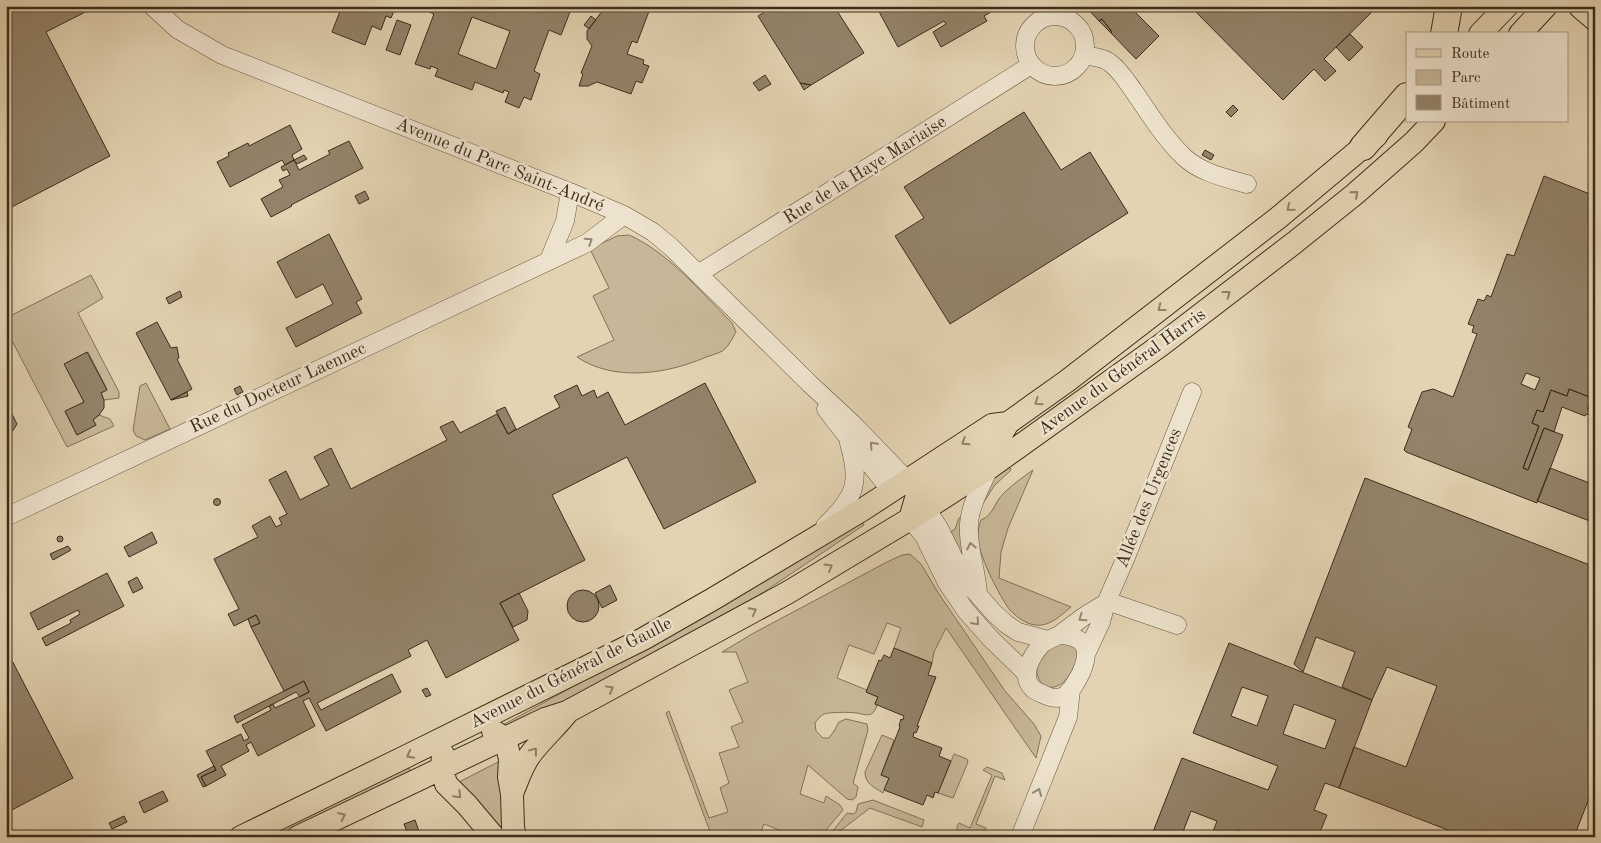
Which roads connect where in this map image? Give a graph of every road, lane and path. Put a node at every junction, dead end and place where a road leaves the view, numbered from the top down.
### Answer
1 (152, 6) edge
2 (1449, 6) edge
3 (1507, 6) edge
4 (1582, 6) edge
5 (1542, 11) edge
6 (1595, 17) edge
7 (1444, 32) edge
8 (1482, 32) edge
9 (1522, 32) edge
10 (1083, 56) junction
11 (1032, 65) junction
12 (1406, 97) edge
13 (1406, 109) edge
14 (1433, 122) edge
15 (1363, 147) junction
16 (1247, 184) dead end
17 (570, 192) junction
18 (624, 215) junction
19 (549, 260) junction
20 (698, 274) junction
21 (810, 384) junction
22 (1192, 392) dead end
23 (849, 440) junction
24 (989, 468) junction
25 (910, 499) junction
26 (6, 516) edge
27 (808, 541) junction
28 (978, 594) junction
29 (1107, 602) junction
30 (1177, 625) dead end
31 (1054, 637) junction
32 (1087, 652) junction
33 (1026, 673) junction
34 (1071, 690) junction
35 (567, 712) junction
36 (475, 722) junction
37 (453, 733) junction
38 (505, 738) junction
39 (442, 768) junction
40 (512, 794) junction
41 (241, 837) edge
42 (298, 837) edge
43 (494, 837) edge
44 (515, 837) edge
45 (1020, 837) edge

1 - 17 street, Avenue du Parc Saint-André
2 - 7 highway
3 - 8 main road
4 - 6 highway
5 - 9 main road
10 - 11 street
10 - 11 street
10 - 16 street
11 - 20 street, Rue de la Haye Mariaise
12 - 15 highway
13 - 15 main road, Avenue du Général Harris
24 -> 14 main road, Avenue du Général Harris
15 -> 25 main road, Avenue du Général Harris
17 - 18 street, Avenue du Parc Saint-André
17 - 19 street
19 -> 18 street, Rue du Docteur Laennec
18 - 20 street, Avenue du Parc Saint-André
19 - 26 street, Rue du Docteur Laennec
20 - 21 street, Avenue du Parc Saint-André
21 - 23 street
25 -> 21 street
22 - 29 street, Allée des Urgences
23 - 25 street
23 - 27 street
24 - 25 main road, Avenue du Général Harris
28 -> 24 street
25 - 27 main road, Avenue du Général de Gaulle
25 - 28 street
25 -> 33 street
35 -> 25 main road, Avenue du Général de Gaulle
27 - 36 main road, Avenue du Général de Gaulle
28 - 31 street
29 - 30 street
29 -> 31 street
29 - 32 street, Allée des Urgences
31 - 32 street
31 - 33 street
32 - 34 street
33 - 34 street
45 -> 34 street
35 - 38 main road, Avenue du Général de Gaulle
40 -> 35 main road
36 - 37 main road, Avenue du Général de Gaulle
36 - 38 main road
37 - 39 main road
37 -> 41 main road, Avenue du Général de Gaulle
38 - 39 main road, Avenue du Général de Gaulle
38 - 40 main road
42 -> 39 main road, Avenue du Général de Gaulle
39 -> 43 main road
40 - 44 main road

